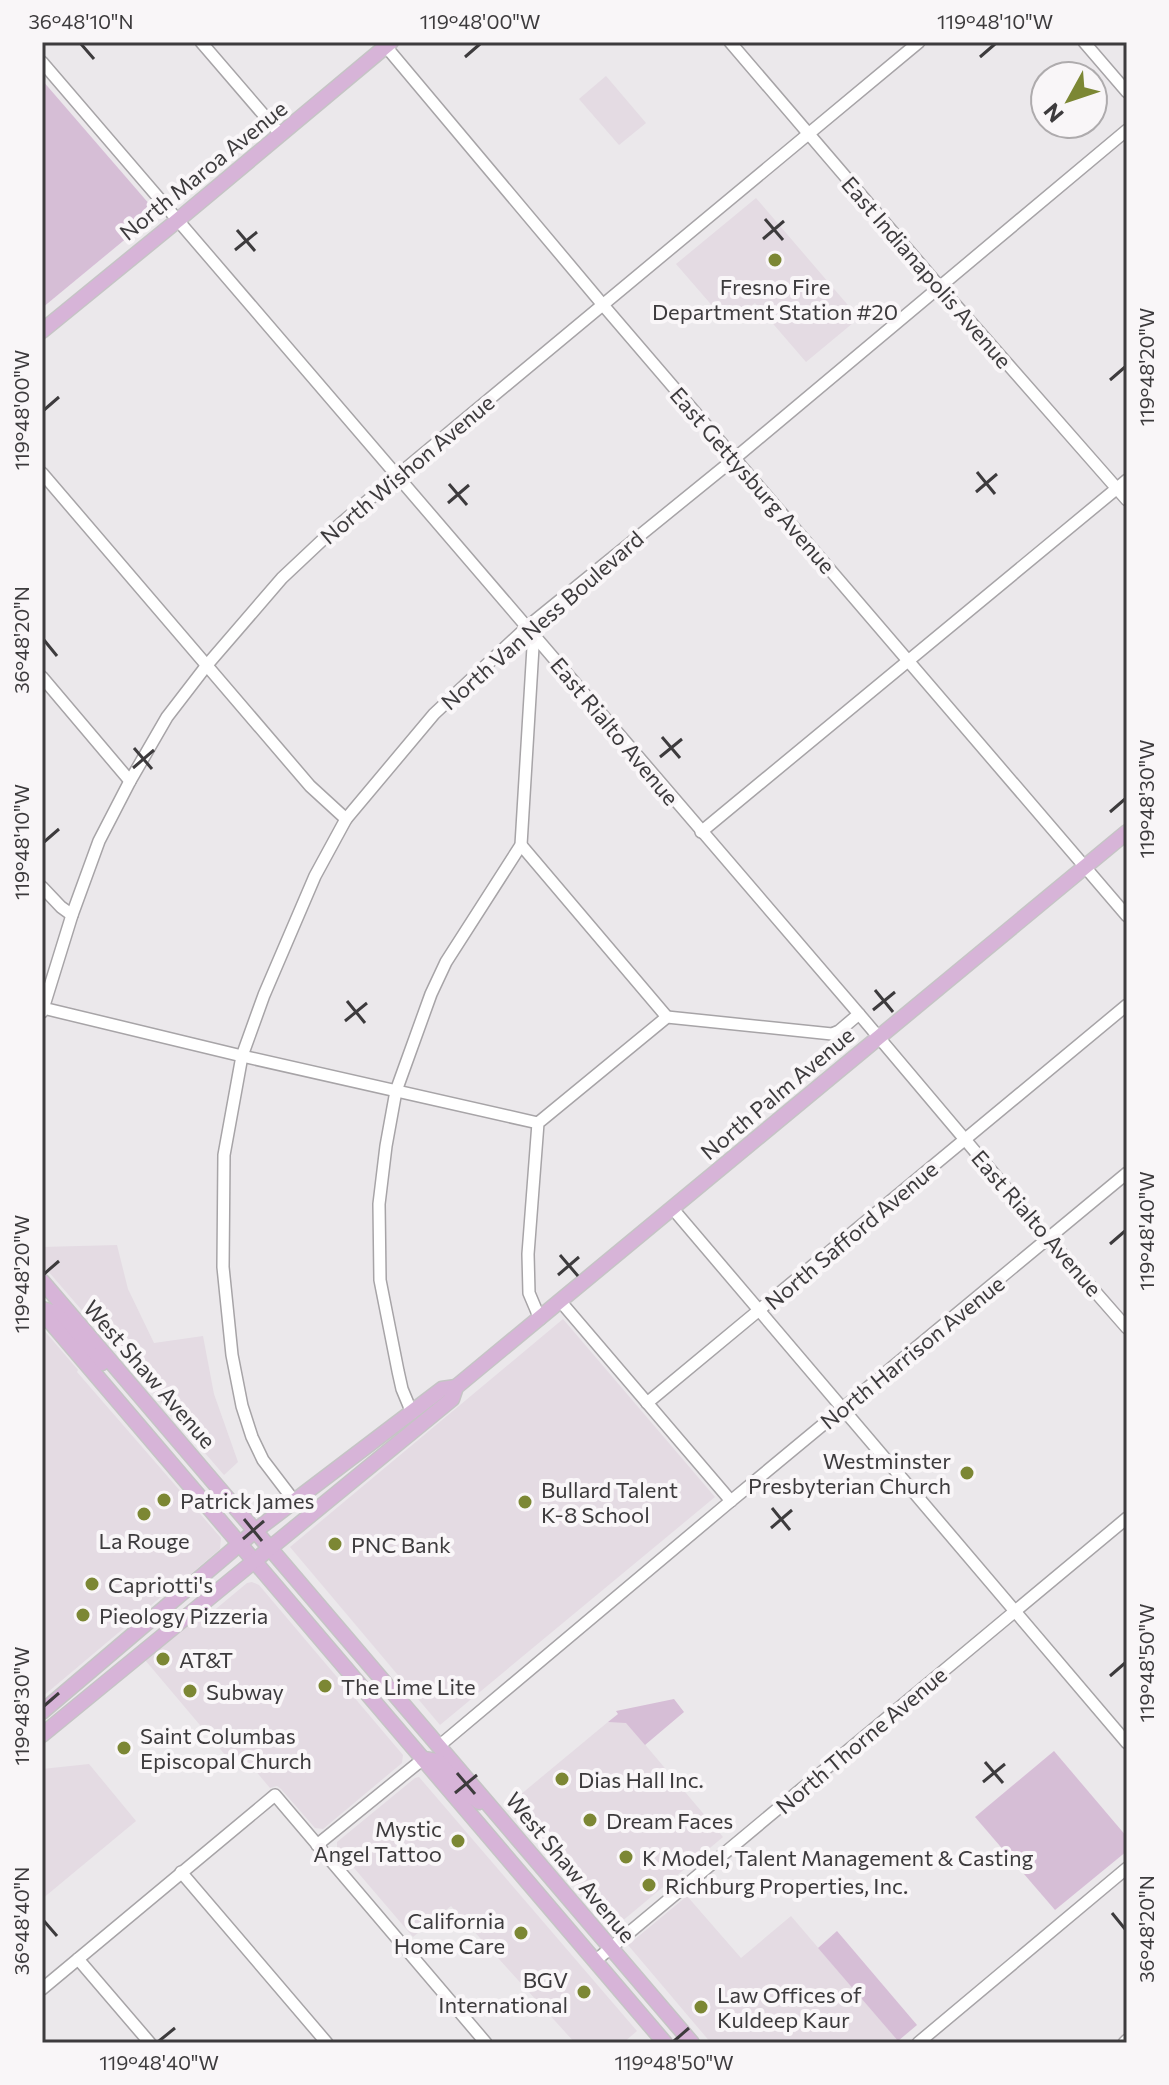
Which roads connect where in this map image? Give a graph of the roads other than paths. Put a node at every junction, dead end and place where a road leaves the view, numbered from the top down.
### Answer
1 (201, 42) edge
2 (730, 42) edge
3 (919, 42) edge
4 (1084, 42) edge
5 (387, 44) edge
6 (42, 62) edge
7 (1127, 92) edge
8 (1127, 130) edge
9 (808, 134) junction
10 (281, 135) junction
11 (178, 220) junction
12 (939, 286) junction
13 (603, 305) junction
14 (42, 331) edge
15 (734, 459) junction
16 (42, 473) edge
17 (398, 475) junction
18 (1122, 484) edge
19 (1127, 500) edge
20 (527, 627) junction
21 (908, 660) junction
22 (207, 665) junction
23 (42, 677) edge
24 (130, 781) junction
25 (346, 819) junction
26 (701, 832) junction
27 (1127, 832) edge
28 (521, 845) junction
29 (1085, 868) junction
30 (42, 887) edge
31 (72, 915) junction
32 (1127, 916) edge
33 (1127, 1005) edge
34 (42, 1010) edge
35 (859, 1014) junction
36 (667, 1017) junction
37 (878, 1037) junction
38 (242, 1056) junction
39 (396, 1091) junction
40 (538, 1123) junction
41 (965, 1140) junction
42 (1127, 1173) edge
43 (673, 1209) junction
44 (1049, 1239) junction
45 (42, 1281) edge
46 (561, 1302) junction
47 (42, 1310) edge
48 (759, 1311) junction
49 (540, 1319) junction
50 (1127, 1328) edge
51 (117, 1369) junction
52 (456, 1387) junction
53 (647, 1403) junction
54 (843, 1409) junction
55 (412, 1413) junction
56 (731, 1501) junction
57 (295, 1502) junction
58 (1127, 1518) edge
59 (255, 1531) junction
60 (241, 1544) junction
61 (270, 1548) junction
62 (255, 1561) junction
63 (1015, 1612) junction
64 (42, 1712) edge
65 (389, 1720) junction
66 (42, 1735) edge
67 (1127, 1743) edge
68 (439, 1746) junction
69 (423, 1759) junction
70 (496, 1813) junction
71 (317, 1845) junction
72 (1127, 1868) edge
73 (181, 1872) junction
74 (611, 1948) junction
75 (78, 1959) junction
76 (595, 1961) junction
77 (42, 1989) edge
78 (150, 2043) edge
79 (327, 2043) edge
80 (486, 2043) edge
81 (665, 2043) edge
82 (692, 2043) edge
83 (918, 2043) edge

1 - 10 street
2 - 9 street, East Indianapolis Avenue
3 - 9 street, North Wishon Avenue
4 - 7 street
5 - 10 main road, North Maroa Avenue
5 - 13 street, East Gettysburg Avenue
6 - 11 street, East Rialto Avenue
8 - 12 street, North Van Ness Boulevard
9 - 12 street, East Indianapolis Avenue
9 - 13 street, North Wishon Avenue
10 - 11 main road, North Maroa Avenue
11 - 14 main road, North Maroa Avenue
11 - 17 street, East Rialto Avenue
12 - 15 street, North Van Ness Boulevard
12 - 18 street, East Indianapolis Avenue
13 - 15 street, East Gettysburg Avenue
13 - 17 street, North Wishon Avenue
15 - 20 street, North Van Ness Boulevard
15 - 21 street, East Gettysburg Avenue
16 - 22 street
17 - 20 street, East Rialto Avenue
17 - 22 street, North Wishon Avenue
18 - 19 street, East Indianapolis Avenue
18 - 21 street
20 - 25 street, North Van Ness Boulevard
20 - 26 street, East Rialto Avenue
20 - 28 street
21 - 26 street
21 - 29 street, East Gettysburg Avenue
22 - 24 street, North Wishon Avenue
22 - 25 street
23 - 24 street
24 - 31 street, North Wishon Avenue
25 - 38 street, North Van Ness Boulevard
26 - 35 street, East Rialto Avenue
27 - 29 main road, North Palm Avenue
28 - 36 street
28 - 39 street
29 - 32 street, East Gettysburg Avenue
29 - 37 main road, North Palm Avenue
30 - 31 street
31 - 34 street, North Wishon Avenue
33 - 41 street, North Safford Avenue
34 - 38 street
35 - 36 street
35 - 37 street, East Rialto Avenue
36 - 40 street
37 - 41 street, East Rialto Avenue
37 - 43 main road, North Palm Avenue
38 - 39 street
38 - 57 street, North Van Ness Boulevard
39 - 40 street
39 - 55 street
40 - 49 street
41 - 44 street, East Rialto Avenue
41 - 48 street, North Safford Avenue
42 - 44 street, North Harrison Avenue
43 - 46 main road, North Palm Avenue
43 - 48 street
44 - 50 street, East Rialto Avenue
44 - 54 street, North Harrison Avenue
45 - 51 main road, West Shaw Avenue
46 - 49 main road, North Palm Avenue
46 - 53 street
47 - 51 main road
47 - 60 main road, West Shaw Avenue
48 - 53 street, North Safford Avenue
48 - 54 street
49 - 52 main road, North Palm Avenue
51 - 59 main road, West Shaw Avenue
52 - 55 main road, North Palm Avenue
52 - 61 main road, North Palm Avenue
53 - 56 street
54 - 56 street, North Harrison Avenue
54 - 63 street
55 - 57 main road, North Palm Avenue
56 - 68 street, North Harrison Avenue
57 - 59 main road, North Palm Avenue
58 - 63 street, North Thorne Avenue
59 - 60 main road, North Palm Avenue
59 - 61 main road, West Shaw Avenue
60 - 62 main road, West Shaw Avenue
60 - 64 main road, North Palm Avenue
61 - 62 main road, North Palm Avenue
61 - 68 main road, West Shaw Avenue
62 - 65 main road, West Shaw Avenue
62 - 66 main road, North Palm Avenue
63 - 67 street
63 - 74 street, North Thorne Avenue
65 - 68 main road
65 - 69 main road, West Shaw Avenue
68 - 70 main road, West Shaw Avenue
69 - 70 main road
69 - 71 street
69 - 76 main road, West Shaw Avenue
70 - 74 main road, West Shaw Avenue
71 - 73 street
71 - 80 street
72 - 83 street
73 - 75 street
73 - 79 street
74 - 76 street, North Thorne Avenue
74 - 82 main road, West Shaw Avenue
75 - 77 street
75 - 78 street
76 - 81 main road, West Shaw Avenue

